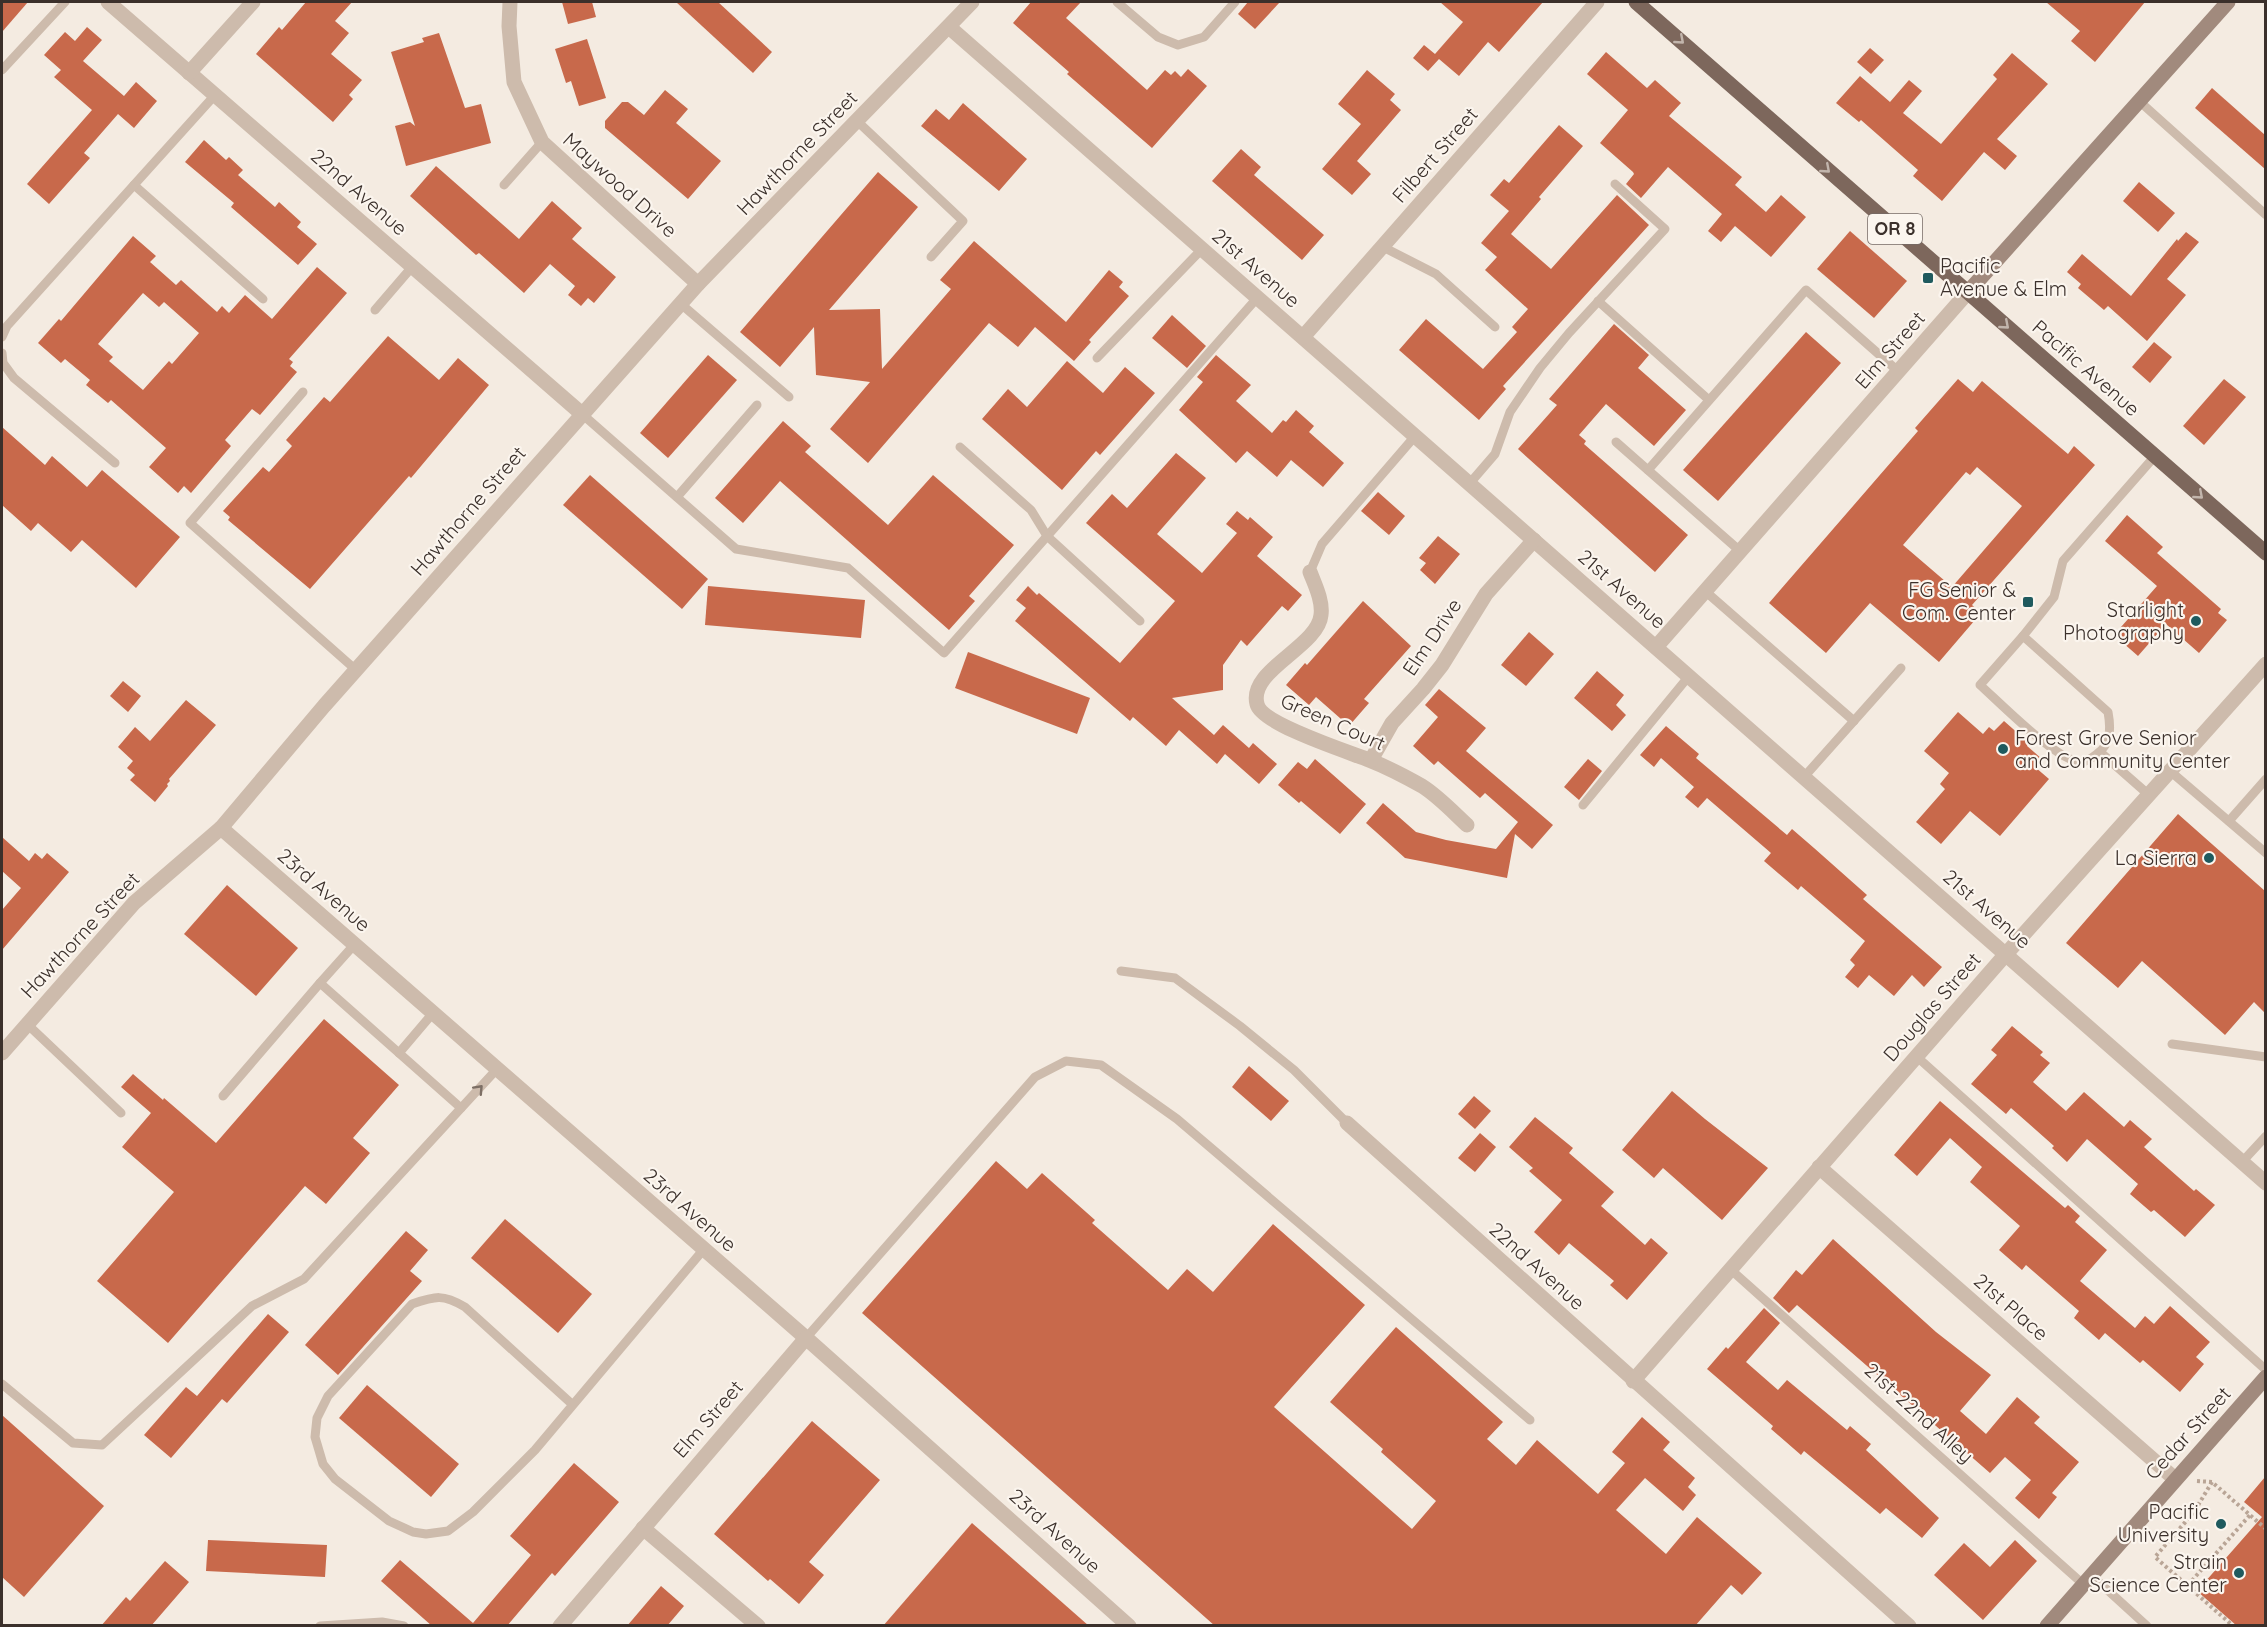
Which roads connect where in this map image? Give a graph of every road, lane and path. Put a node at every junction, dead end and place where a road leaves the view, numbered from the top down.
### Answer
1 (65, 2) edge
2 (108, 2) edge
3 (253, 2) edge
4 (510, 2) edge
5 (972, 2) edge
6 (1117, 2) edge
7 (1235, 2) edge
8 (1597, 2) edge
9 (1636, 2) edge
10 (2228, 2) edge
11 (949, 27) junction
12 (2, 70) edge
13 (189, 73) junction
14 (215, 95) junction
15 (2139, 101) junction
16 (857, 121) junction
17 (542, 142) junction
18 (1615, 184) dead end
19 (134, 185) junction
20 (504, 185) dead end
21 (2265, 215) edge
22 (1383, 247) junction
23 (1202, 249) junction
24 (931, 258) dead end
25 (412, 267) junction
26 (698, 285) junction
27 (1968, 292) junction
28 (1258, 297) junction
29 (263, 299) dead end
30 (1598, 301) junction
31 (681, 304) junction
32 (375, 309) dead end
33 (1495, 327) dead end
34 (2, 337) edge
35 (1304, 337) junction
36 (2, 353) edge
37 (1097, 358) dead end
38 (1899, 372) junction
39 (303, 392) dead end
40 (789, 397) dead end
41 (1709, 400) junction
42 (757, 405) dead end
43 (582, 414) junction
44 (1416, 435) junction
45 (1616, 442) dead end
46 (960, 447) dead end
47 (2155, 456) junction
48 (115, 463) dead end
49 (1648, 470) junction
50 (1470, 483) junction
51 (677, 497) junction
52 (1047, 536) junction
53 (1534, 540) junction
54 (1740, 551) junction
55 (2265, 553) edge
56 (1310, 572) joint
57 (1705, 591) junction
58 (1140, 621) dead end
59 (2023, 636) junction
60 (1656, 647) junction
61 (2265, 664) edge
62 (1901, 668) dead end
63 (356, 670) junction
64 (1689, 676) junction
65 (1854, 721) junction
66 (2100, 752) junction
67 (1371, 760) junction
68 (2170, 771) junction
69 (1804, 777) junction
70 (2265, 778) edge
71 (2149, 795) junction
72 (1583, 805) dead end
73 (2229, 821) junction
74 (1467, 825) dead end
75 (221, 828) junction
76 (2265, 854) edge
77 (354, 945) junction
78 (2006, 954) junction
79 (1121, 971) dead end
80 (320, 983) junction
81 (433, 1013) junction
82 (27, 1024) junction
83 (2172, 1044) dead end
84 (2, 1053) edge
85 (399, 1053) junction
86 (1916, 1056) junction
87 (2265, 1057) edge
88 (497, 1070) junction
89 (223, 1096) dead end
90 (461, 1108) junction
91 (121, 1113) dead end
92 (1347, 1123) joint
93 (2265, 1136) edge
94 (2242, 1162) junction
95 (1819, 1167) junction
96 (2265, 1183) edge
97 (704, 1249) junction
98 (1731, 1269) junction
99 (806, 1338) junction
100 (2265, 1370) edge
101 (2265, 1377) edge
102 (1633, 1381) junction
103 (2, 1384) edge
104 (573, 1405) junction
105 (1530, 1420) dead end
106 (2175, 1479) junction
107 (2212, 1482) junction
108 (2250, 1515) junction
109 (643, 1528) junction
110 (2265, 1529) edge
111 (2087, 1580) junction
112 (2188, 1585) junction
113 (320, 1626) edge
114 (404, 1626) edge
115 (560, 1626) edge
116 (758, 1626) edge
117 (1130, 1626) edge
118 (1909, 1626) edge
119 (2047, 1626) edge
120 (2147, 1626) edge
121 (2233, 1626) edge

1 - 12 lane
2 - 13 street, 22nd Avenue
3 - 13 street
4 - 17 street, Maywood Drive
5 - 11 street, Hawthorne Street
6 - 7 lane
8 - 22 street, Filbert Street
9 -> 27 main road, Pacific Avenue / OR 8
10 - 15 street, Elm Street
11 - 16 street, Hawthorne Street
11 - 23 street, 21st Avenue
13 - 14 street, 22nd Avenue
14 - 19 lane
14 - 25 street, 22nd Avenue
15 - 21 lane
15 - 27 street, Elm Street
16 - 24 lane
16 - 26 street, Hawthorne Street
17 - 20 lane
17 - 26 street, Maywood Drive
18 - 30 lane
19 - 29 lane
19 - 34 lane
22 - 33 lane
22 - 35 street, Filbert Street
23 - 28 street, 21st Avenue
23 - 37 lane
25 - 32 lane
25 - 43 street, 22nd Avenue
26 - 31 street, Hawthorne Street
27 - 38 street, Elm Street
27 -> 47 main road, Pacific Avenue / OR 8
28 - 35 street, 21st Avenue
28 - 52 lane
30 - 41 lane
30 - 50 lane
31 - 40 lane
31 - 43 street, Hawthorne Street
35 - 44 street, 21st Avenue
36 - 48 lane
38 - 41 lane
38 - 54 street, Elm Street
39 - 63 lane
41 - 49 lane
42 - 51 lane
43 - 51 lane
43 - 63 street, Hawthorne Street
44 - 50 street, 21st Avenue
44 - 56 lane
45 - 49 lane
46 - 52 lane
47 -> 55 main road, Pacific Avenue / OR 8
47 - 59 lane
49 - 54 lane
50 - 53 street, 21st Avenue
51 - 52 lane
52 - 58 lane
53 - 60 street, 21st Avenue
53 - 67 street, Elm Drive
54 - 57 street, Elm Street
56 - 67 street, Green Court
57 - 60 street, Elm Street
57 - 65 lane
59 - 66 lane
59 - 66 lane
60 - 64 street, 21st Avenue
61 - 68 street, Douglas Street
62 - 65 lane
63 - 75 street, Hawthorne Street
64 - 69 street, 21st Avenue
64 - 72 lane
65 - 69 lane
66 - 71 lane
67 - 74 street, Green Court
68 - 71 street, Douglas Street
68 - 73 lane
69 - 78 street, 21st Avenue
70 - 73 lane
71 - 78 street, Douglas Street
73 - 76 lane
75 - 77 street, 23rd Avenue
75 - 82 street, Hawthorne Street
77 - 80 lane
77 - 81 street, 23rd Avenue
78 - 86 street, Douglas Street
78 - 94 street, 21st Avenue
79 - 92 lane, 22nd Avenue
80 - 85 lane
80 - 89 lane
81 - 85 lane
81 - 88 street, 23rd Avenue
82 - 84 street, Hawthorne Street
82 - 91 lane
83 - 87 lane
85 - 90 lane
86 - 95 street, Douglas Street
86 - 100 lane
90 -> 88 lane
88 - 97 street, 23rd Avenue
90 - 103 lane
92 - 102 street, 22nd Avenue
93 - 94 lane
94 - 96 street, 21st Avenue
95 - 98 street, Douglas Street
95 - 106 street, 21st Place
97 - 99 street, 23rd Avenue
97 - 104 lane
98 - 102 street, Douglas Street
98 - 111 lane, 21st-22nd Alley
99 - 105 lane
99 - 109 street, Elm Street
99 - 117 street, 23rd Avenue
101 - 106 street, Cedar Street
102 - 118 street, 22nd Avenue
104 - 104 lane
106 - 107 path
106 - 111 street, Cedar Street
107 - 108 path
107 - 112 path
108 - 110 path
108 - 112 path
109 - 115 street, Elm Street
109 - 116 street
111 - 119 street, Cedar Street
111 - 120 lane, 21st-22nd Alley
112 - 121 path
113 - 114 lane

